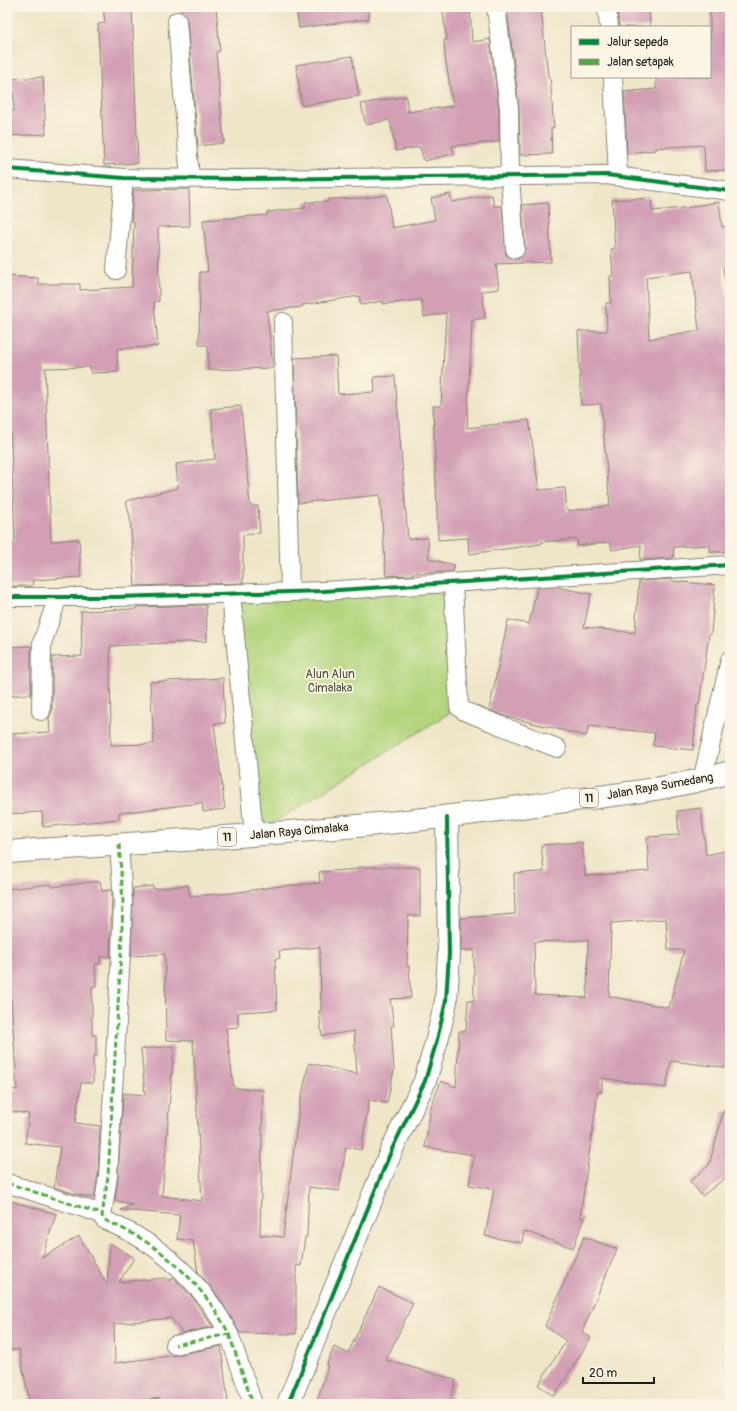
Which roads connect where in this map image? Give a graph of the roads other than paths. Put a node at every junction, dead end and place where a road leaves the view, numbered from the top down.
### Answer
1 (496, 7) edge
2 (178, 21) dead end
3 (613, 78) edge
4 (7, 169) edge
5 (510, 176) junction
6 (618, 176) junction
7 (124, 178) junction
8 (190, 179) junction
9 (730, 191) edge
10 (515, 248) dead end
11 (116, 270) dead end
12 (284, 322) dead end
13 (730, 565) edge
14 (453, 583) junction
15 (290, 592) junction
16 (231, 594) junction
17 (7, 597) edge
18 (58, 597) junction
19 (730, 660) edge
20 (41, 711) dead end
21 (557, 748) dead end
22 (730, 772) edge
23 (702, 781) junction
24 (447, 818) junction
25 (254, 836) junction
26 (119, 844) junction
27 (7, 852) edge
28 (7, 1183) edge
29 (103, 1208) junction
30 (229, 1334) junction
31 (175, 1345) dead end
32 (253, 1404) edge
33 (288, 1404) edge

1 - 5 street
2 - 8 street
3 - 6 street
4 - 7 street
5 - 6 street
5 - 8 street
5 - 10 street
6 - 9 street
7 - 8 street
7 - 11 street
12 - 15 street
13 - 14 street
14 - 15 street
14 - 21 street
15 - 16 street
16 - 18 street
16 - 25 street
17 - 18 street
18 - 20 street
19 - 23 street
22 - 23 main road, Jalan Raya Sumedang / 11
23 - 24 main road, Jalan Raya Sumedang / 11
24 - 25 main road, Jalan Raya Cimalaka / 11
24 - 33 main road
25 - 26 main road, Jalan Raya Cimalaka / 11
26 - 27 main road, Jalan Raya Cimalaka / 11
26 - 29 street
28 - 29 street
29 - 30 street
30 - 31 street
30 - 32 street

